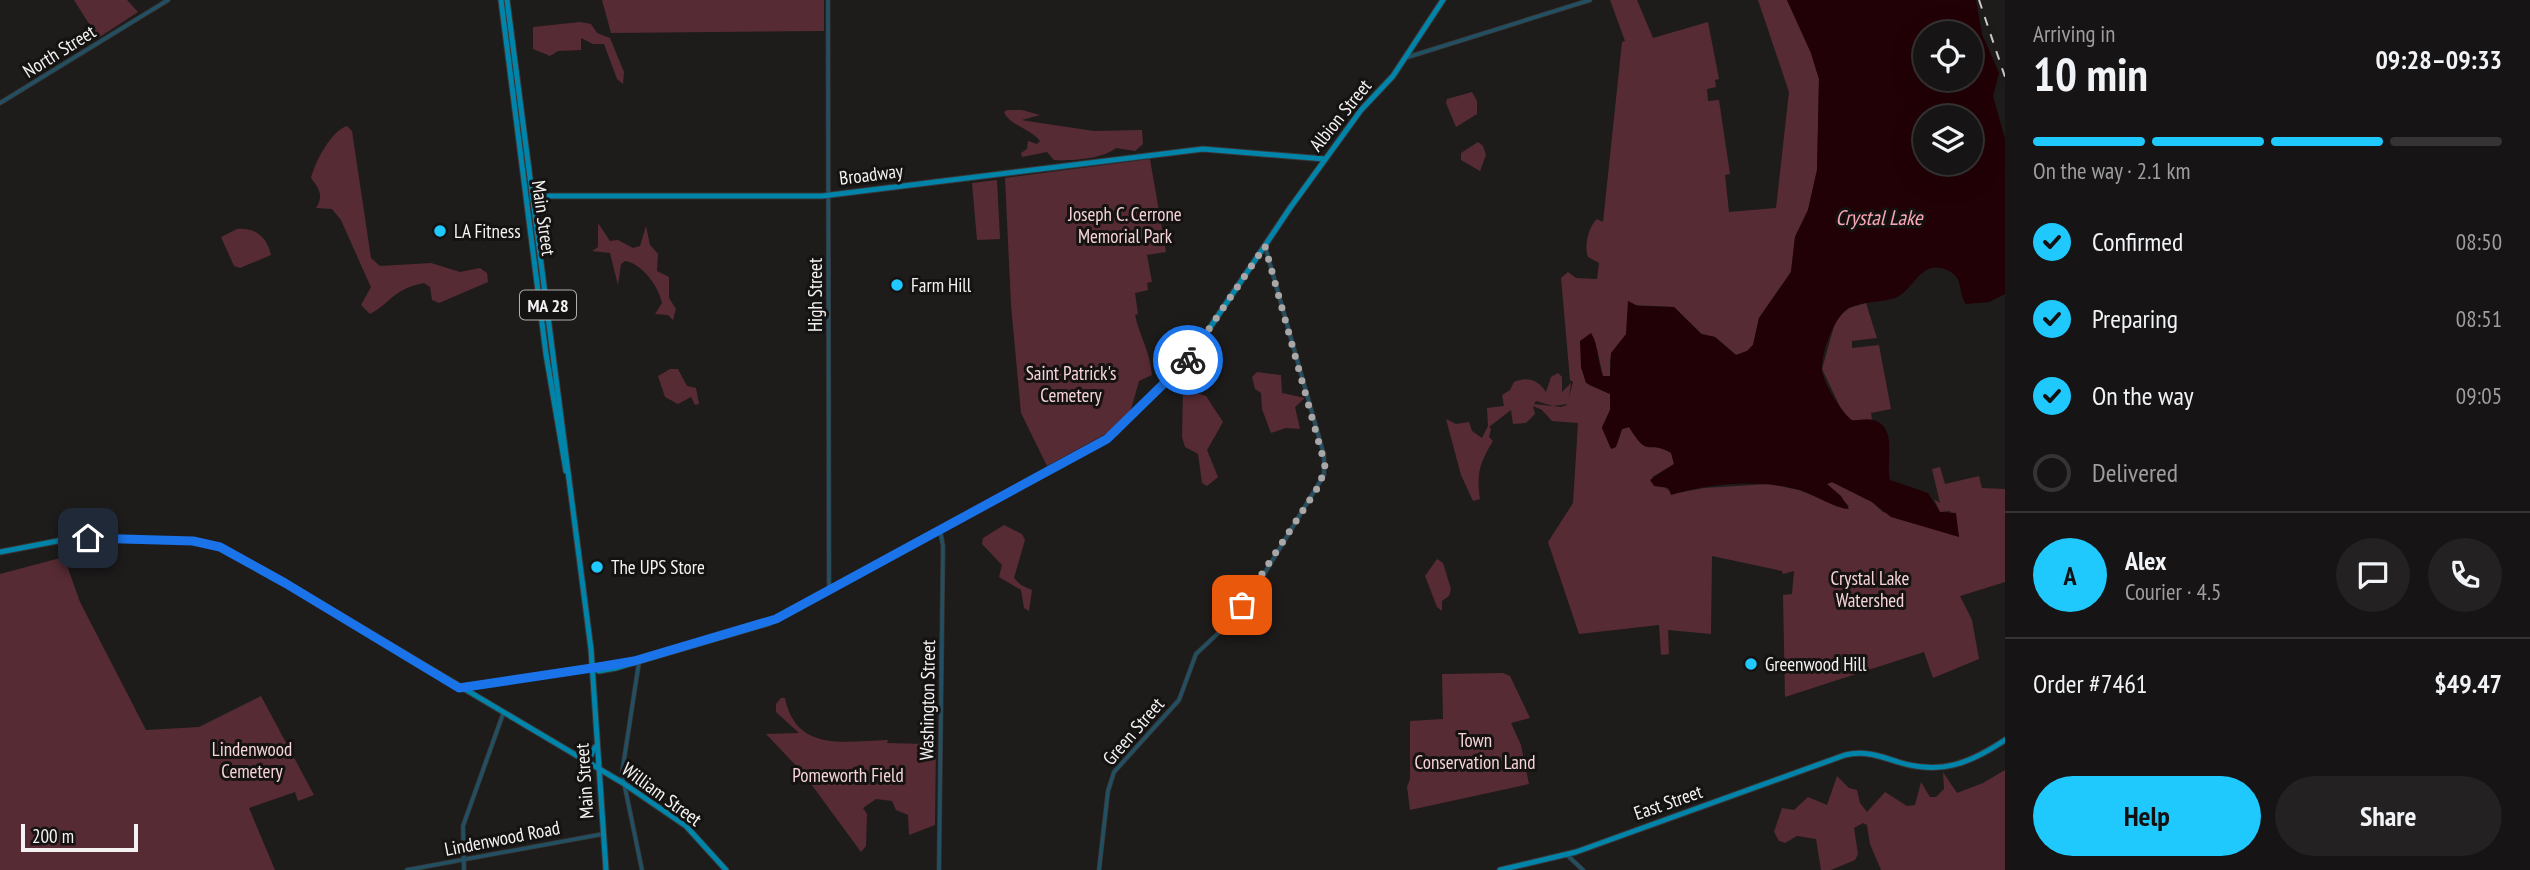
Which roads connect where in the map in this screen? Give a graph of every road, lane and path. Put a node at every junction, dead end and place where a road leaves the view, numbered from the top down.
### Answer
1 (169, 0) edge
2 (501, 0) edge
3 (507, 0) edge
4 (828, 0) edge
5 (1443, 0) edge
6 (1590, 0) edge
7 (1405, 58) junction
8 (0, 103) edge
9 (1325, 159) junction
10 (533, 195) junction
11 (828, 196) junction
12 (1263, 248) junction
13 (545, 340) junction
14 (553, 344) junction
15 (558, 404) junction
16 (940, 530) junction
17 (0, 552) edge
18 (829, 591) junction
19 (637, 660) junction
20 (592, 668) junction
21 (459, 688) junction
22 (503, 713) junction
23 (2005, 740) edge
24 (597, 744) junction
25 (582, 759) junction
26 (598, 768) junction
27 (620, 781) junction
28 (600, 787) junction
29 (603, 834) junction
30 (1576, 852) junction
31 (1567, 855) junction
32 (463, 859) junction
33 (1578, 864) junction
34 (407, 870) edge
35 (464, 870) edge
36 (606, 870) edge
37 (642, 870) edge
38 (726, 870) edge
39 (939, 870) edge
40 (1099, 870) edge
41 (1500, 870) edge
42 (1583, 870) edge

1 - 8 street, North Street
2 - 13 main road, Main Street / MA 28
3 - 10 main road, Main Street / MA 28
4 - 11 street, High Street
5 - 7 main road, Albion Street
6 - 7 street
7 - 9 main road, Albion Street
9 - 11 main road, Broadway
9 - 12 main road, Albion Street
10 - 11 main road, Broadway
10 - 14 main road, Main Street / MA 28
11 - 18 street, High Street
12 - 16 main road, Albion Street
12 - 40 street, Green Street
13 - 14 main road
13 - 15 main road, Main Street / MA 28
14 - 15 main road, Main Street / MA 28
15 - 20 main road, Main Street / MA 28
16 - 18 main road, Albion Street
16 - 39 street, Washington Street
17 - 21 main road, William Street
18 - 19 main road, Albion Street
19 - 20 main road, Albion Street
19 - 27 street
20 - 21 main road, Albion Street
20 - 24 main road, Main Street / MA 28
21 - 22 main road, William Street
22 - 25 main road, William Street
22 - 32 street
23 - 30 main road, East Street
24 - 25 main road
24 - 26 main road, Main Street / MA 28
25 - 26 main road, William Street
26 - 27 main road, William Street
26 - 28 main road, Main Street / MA 28
27 - 28 main road
27 - 37 street
27 - 38 main road, William Street
28 - 29 main road, Main Street / MA 28
29 - 32 street, Lindenwood Road
29 - 36 main road, Main Street / MA 28
30 - 31 main road, East Street
30 - 33 street
31 - 33 street
31 - 41 main road, East Street
32 - 34 street, Lindenwood Road
32 - 35 street
33 - 42 street

